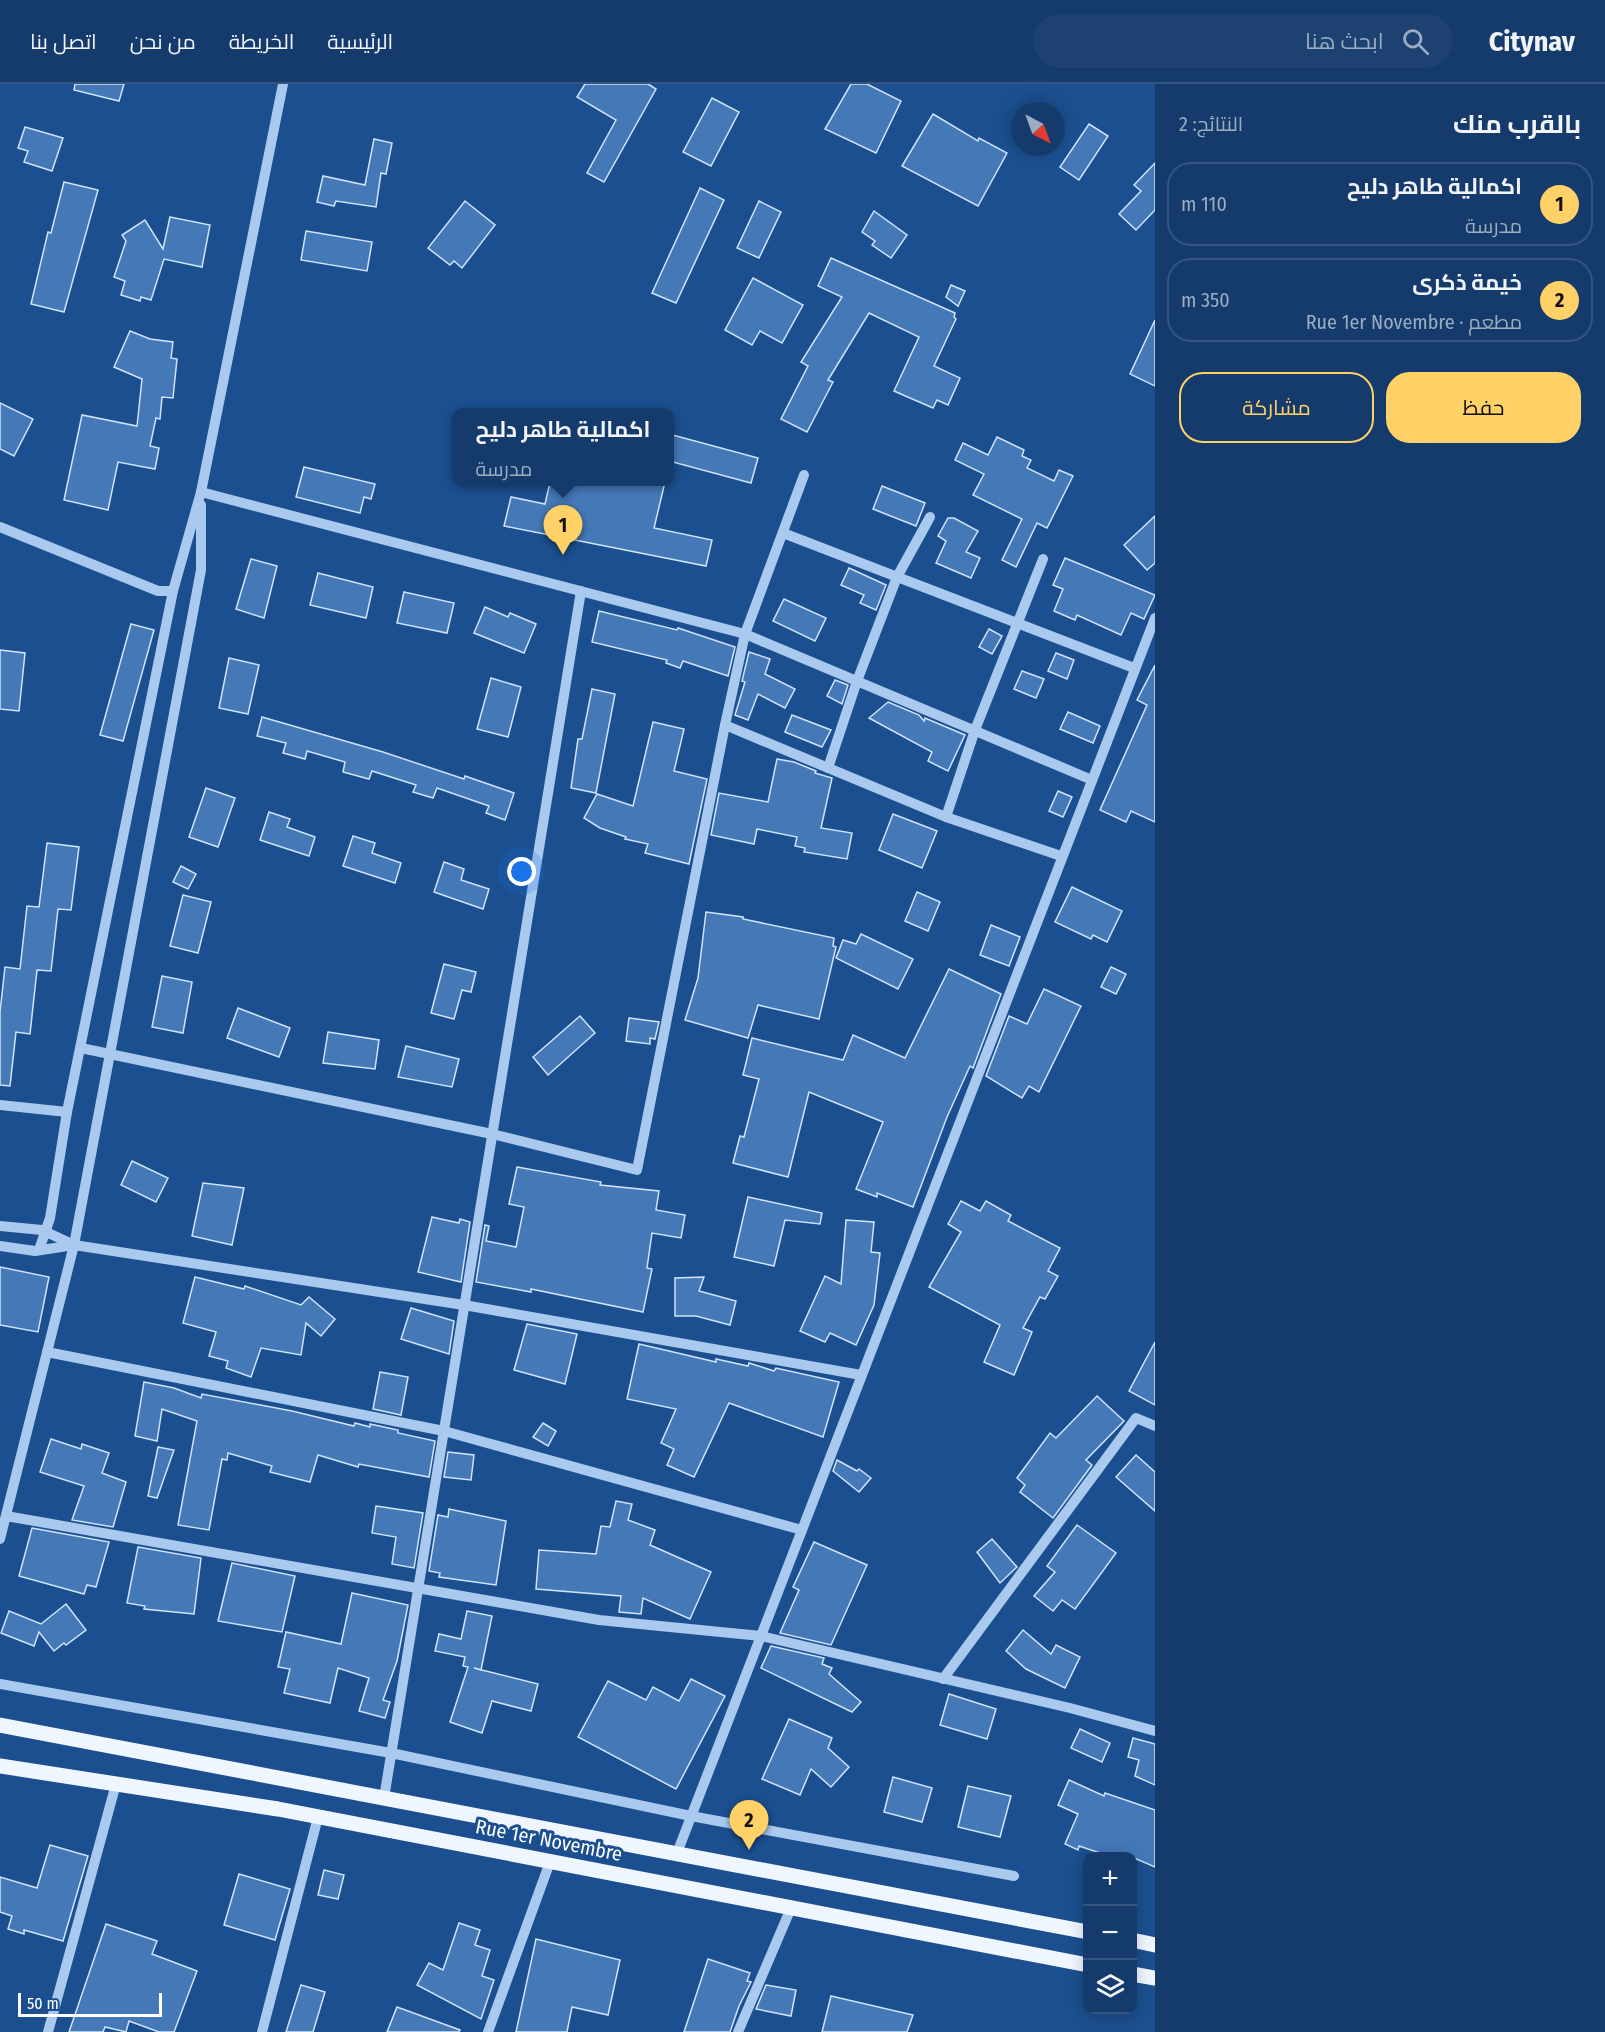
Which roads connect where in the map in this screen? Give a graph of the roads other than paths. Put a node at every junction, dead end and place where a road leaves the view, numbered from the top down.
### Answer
1 (283, 84) edge
2 (804, 475) dead end
3 (201, 492) junction
4 (930, 517) dead end
5 (0, 527) edge
6 (783, 533) junction
7 (1044, 559) dead end
8 (897, 577) junction
9 (173, 591) junction
10 (581, 591) junction
11 (1155, 618) edge
12 (1017, 623) junction
13 (745, 634) junction
14 (1134, 668) junction
15 (857, 681) junction
16 (725, 725) junction
17 (975, 730) junction
18 (828, 768) junction
19 (1092, 780) junction
20 (946, 817) junction
21 (1061, 856) junction
22 (81, 1048) junction
23 (110, 1054) junction
24 (0, 1105) edge
25 (67, 1112) junction
26 (492, 1134) junction
27 (0, 1226) edge
28 (45, 1232) junction
29 (74, 1245) junction
30 (0, 1246) edge
31 (39, 1250) junction
32 (464, 1305) junction
33 (47, 1352) junction
34 (861, 1375) junction
35 (1155, 1426) edge
36 (444, 1431) junction
37 (6, 1516) junction
38 (802, 1530) junction
39 (0, 1539) edge
40 (418, 1589) junction
41 (761, 1636) junction
42 (943, 1679) junction
43 (0, 1684) edge
44 (0, 1725) edge
45 (1155, 1731) edge
46 (391, 1753) junction
47 (0, 1766) edge
48 (116, 1784) junction
49 (384, 1798) junction
50 (692, 1816) junction
51 (318, 1817) junction
52 (677, 1853) junction
53 (550, 1862) junction
54 (1014, 1876) dead end
55 (791, 1908) junction
56 (1083, 1931) edge
57 (1137, 1941) edge
58 (1155, 1945) edge
59 (1083, 1964) edge
60 (1137, 1975) edge
61 (1155, 1978) edge
62 (48, 2032) edge
63 (262, 2032) edge
64 (488, 2032) edge
65 (738, 2032) edge

1 - 3 street
2 - 6 street
3 - 9 street
3 - 10 street
3 - 23 street
4 - 8 street
5 - 9 street
6 - 8 street
6 - 13 street
7 - 12 street
8 - 12 street
8 - 15 street
9 - 22 street
10 - 13 street
10 - 26 street
11 - 14 street
12 - 14 street
12 - 17 street
13 - 15 street
13 - 16 street
14 - 19 street
15 - 17 street
15 - 18 street
16 - 18 street
16 - 26 street
17 - 19 street
17 - 20 street
18 - 20 street
19 - 21 street
20 - 21 street
21 - 34 street
22 - 23 street
22 - 25 street
23 - 26 street
23 - 29 street
24 - 25 street
25 - 28 street
26 - 32 street
27 - 28 street
28 - 29 street
28 - 31 street
29 - 31 street
29 - 32 street
29 - 33 street
30 - 31 street
32 - 34 street
32 - 36 street
33 - 36 street
33 - 37 street
34 - 38 street
35 - 42 street
36 - 38 street
36 - 40 street
37 - 39 street
37 - 40 street
38 - 41 street
40 - 41 street
40 - 46 street
41 - 42 street
41 - 50 street
42 - 45 street
43 - 46 street
44 - 49 main road
46 - 49 street
46 - 50 street
47 - 48 main road, Rue 1er Novembre
48 - 51 main road, Rue 1er Novembre
48 - 62 street
49 - 52 main road
50 - 52 street
50 - 54 street
51 - 53 main road, Rue 1er Novembre
51 - 63 street
52 - 56 main road
53 - 55 main road, Rue 1er Novembre
53 - 64 street
55 - 59 main road, Rue 1er Novembre
55 - 65 street
57 - 58 main road
60 - 61 main road

